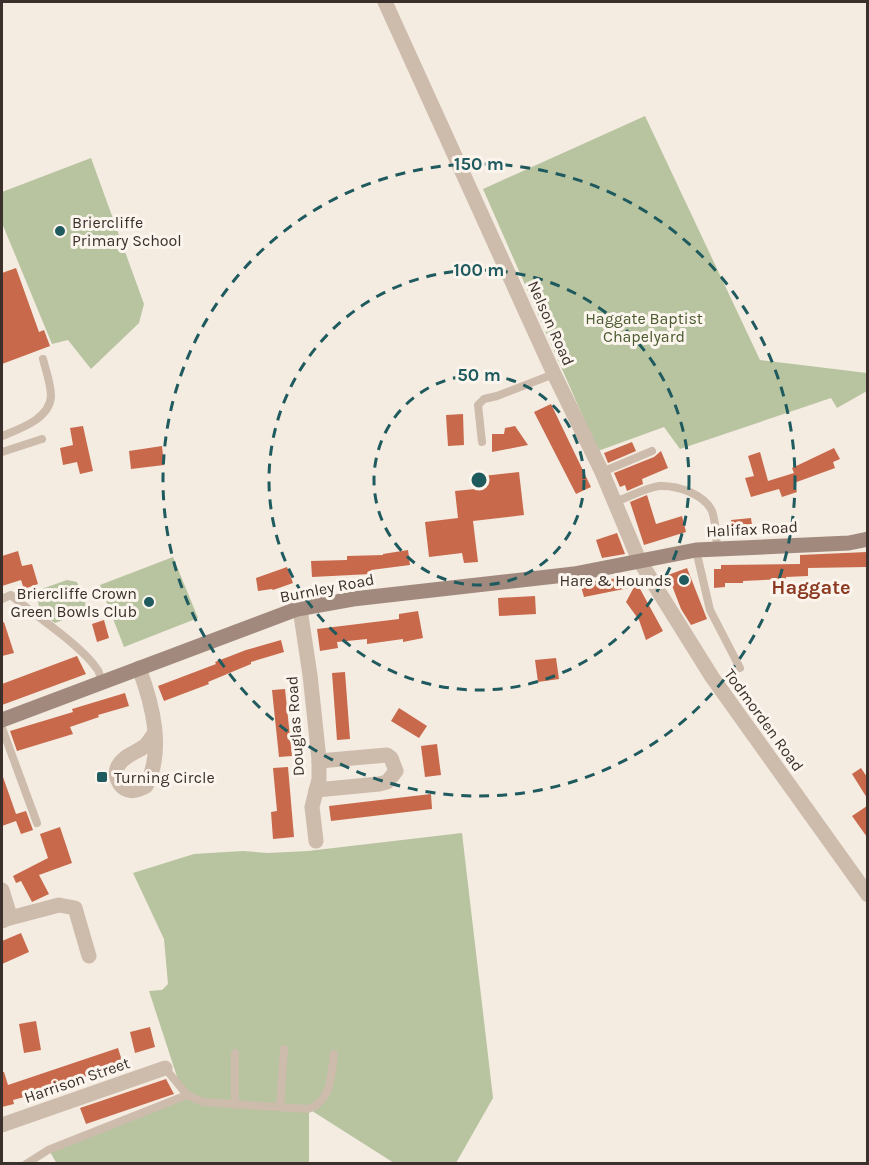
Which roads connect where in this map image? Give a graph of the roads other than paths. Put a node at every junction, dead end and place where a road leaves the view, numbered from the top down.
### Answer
1 (385, 2) edge
2 (43, 359) dead end
3 (554, 374) junction
4 (2, 436) edge
5 (42, 439) dead end
6 (483, 442) dead end
7 (652, 451) dead end
8 (2, 452) edge
9 (602, 472) junction
10 (615, 502) junction
11 (867, 539) edge
12 (717, 548) junction
13 (696, 550) junction
14 (639, 561) junction
15 (2, 599) edge
16 (300, 609) junction
17 (139, 668) junction
18 (740, 668) dead end
19 (102, 682) junction
20 (2, 720) edge
21 (2, 728) edge
22 (154, 735) dead end
23 (319, 761) junction
24 (316, 790) junction
25 (37, 823) dead end
26 (316, 841) dead end
27 (2, 890) edge
28 (867, 894) edge
29 (5, 918) edge
30 (89, 956) dead end
31 (284, 1049) dead end
32 (235, 1053) dead end
33 (334, 1054) dead end
34 (165, 1068) joint
35 (187, 1095) junction
36 (235, 1105) junction
37 (280, 1107) junction
38 (2, 1125) edge
39 (26, 1164) edge

1 - 3 street, Nelson Road
2 - 4 lane
3 - 6 lane
3 - 9 street, Nelson Road
5 - 8 lane
7 - 9 lane
9 - 10 street, Nelson Road
10 - 12 lane
10 - 14 street, Nelson Road
11 - 12 street, Halifax Road
12 - 13 street, Halifax Road
13 - 14 street, Halifax Road
13 - 18 lane
14 - 16 street, Burnley Road
14 - 28 street, Todmorden Road
15 - 19 lane
16 - 17 street, Burnley Road
16 - 23 street, Douglas Road
17 - 19 street, Burnley Road
17 - 22 street
19 - 20 street, Burnley Road
21 - 25 lane
23 - 24 street, Douglas Road
23 - 24 street
24 - 26 street, Douglas Road
27 - 29 street
29 - 30 street
31 - 37 lane
32 - 36 lane
33 - 37 lane
34 - 35 lane
34 - 38 street, Harrison Street
35 - 36 lane
35 - 39 lane
36 - 37 lane

